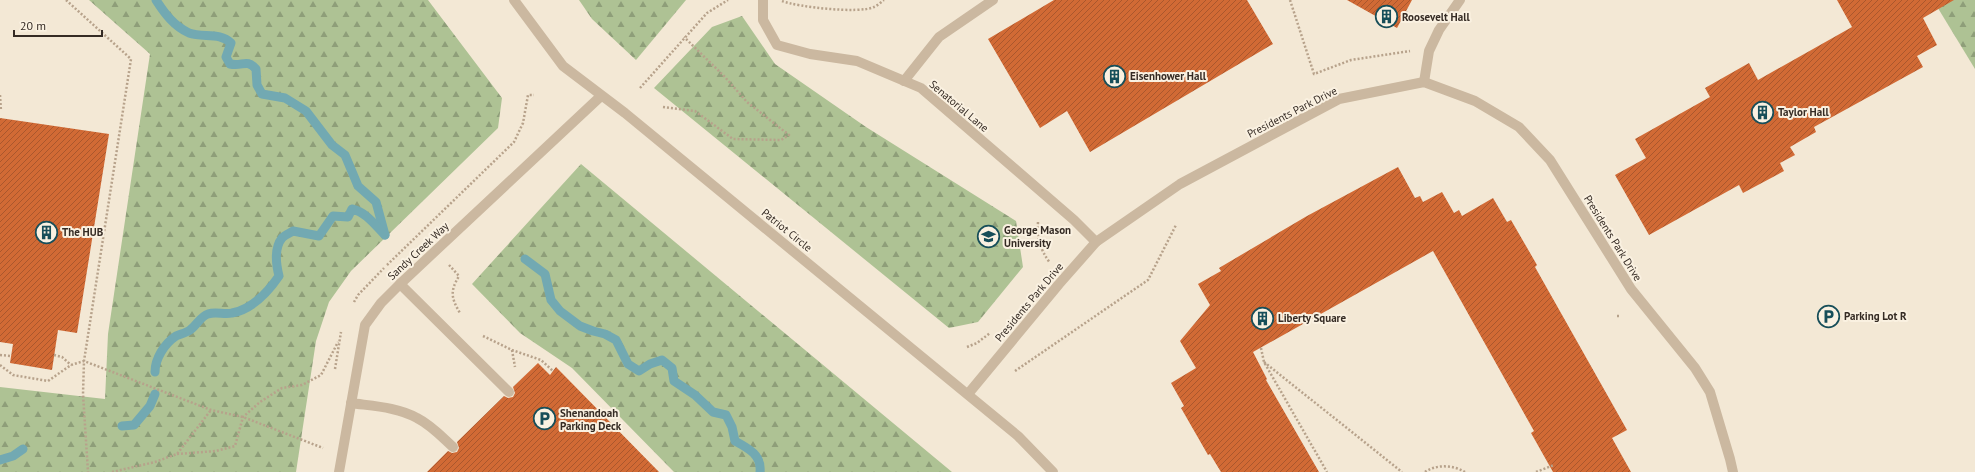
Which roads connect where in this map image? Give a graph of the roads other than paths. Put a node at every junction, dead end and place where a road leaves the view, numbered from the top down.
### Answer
1 (514, 0) edge
2 (763, 0) edge
3 (993, 0) edge
4 (1460, 0) edge
5 (904, 81) junction
6 (1424, 82) junction
7 (601, 96) junction
8 (1096, 242) junction
9 (400, 284) junction
10 (509, 392) dead end
11 (968, 394) junction
12 (351, 403) junction
13 (453, 447) dead end
14 (339, 472) edge
15 (1053, 472) edge
16 (1733, 472) edge

1 - 7 street, Patriot Circle
2 - 5 street, Senatorial Lane
3 - 5 street
4 - 6 street
5 - 8 street, Senatorial Lane
6 - 8 street, Presidents Park Drive
6 - 16 street, Presidents Park Drive
7 - 9 street, Sandy Creek Way
7 - 11 street, Patriot Circle
8 - 11 street, Presidents Park Drive
9 - 10 street
9 - 12 street, Sandy Creek Way
11 - 15 street, Patriot Circle
12 - 13 street
12 - 14 street, Sandy Creek Way

